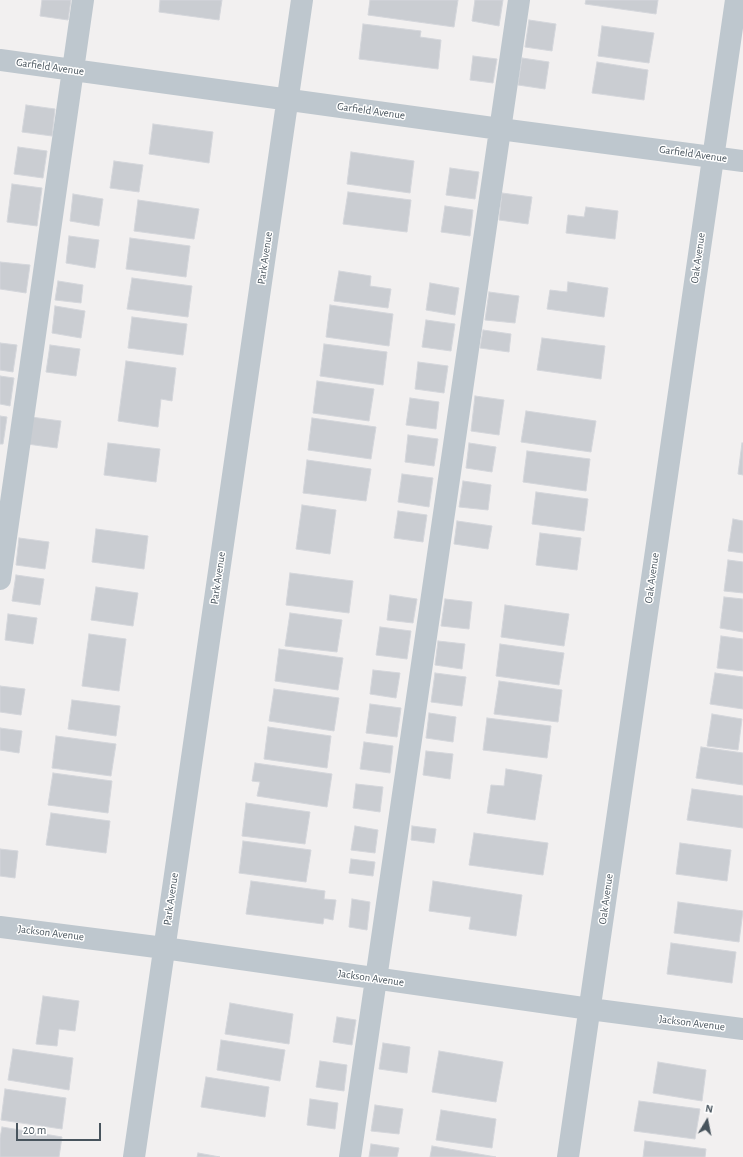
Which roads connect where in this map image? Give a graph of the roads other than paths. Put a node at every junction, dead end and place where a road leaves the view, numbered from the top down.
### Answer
1 (83, 0) edge
2 (302, 0) edge
3 (519, 0) edge
4 (736, 0) edge
5 (0, 60) edge
6 (73, 70) junction
7 (288, 100) junction
8 (500, 129) junction
9 (713, 156) junction
10 (743, 161) edge
11 (0, 579) edge
12 (0, 927) edge
13 (164, 948) junction
14 (375, 979) junction
15 (590, 1009) junction
16 (743, 1029) edge
17 (134, 1157) edge
18 (350, 1157) edge
19 (568, 1157) edge

1 - 6 street
2 - 7 street, Park Avenue
3 - 8 street
4 - 9 street, Oak Avenue
5 - 6 street, Garfield Avenue
6 - 7 street, Garfield Avenue
6 - 11 street
7 - 8 street, Garfield Avenue
7 - 13 street, Park Avenue
8 - 9 street, Garfield Avenue
8 - 14 street
9 - 10 street, Garfield Avenue
9 - 15 street, Oak Avenue
12 - 13 street, Jackson Avenue
13 - 14 street, Jackson Avenue
13 - 17 street, Park Avenue
14 - 15 street, Jackson Avenue
14 - 18 street
15 - 16 street, Jackson Avenue
15 - 19 street, Oak Avenue

